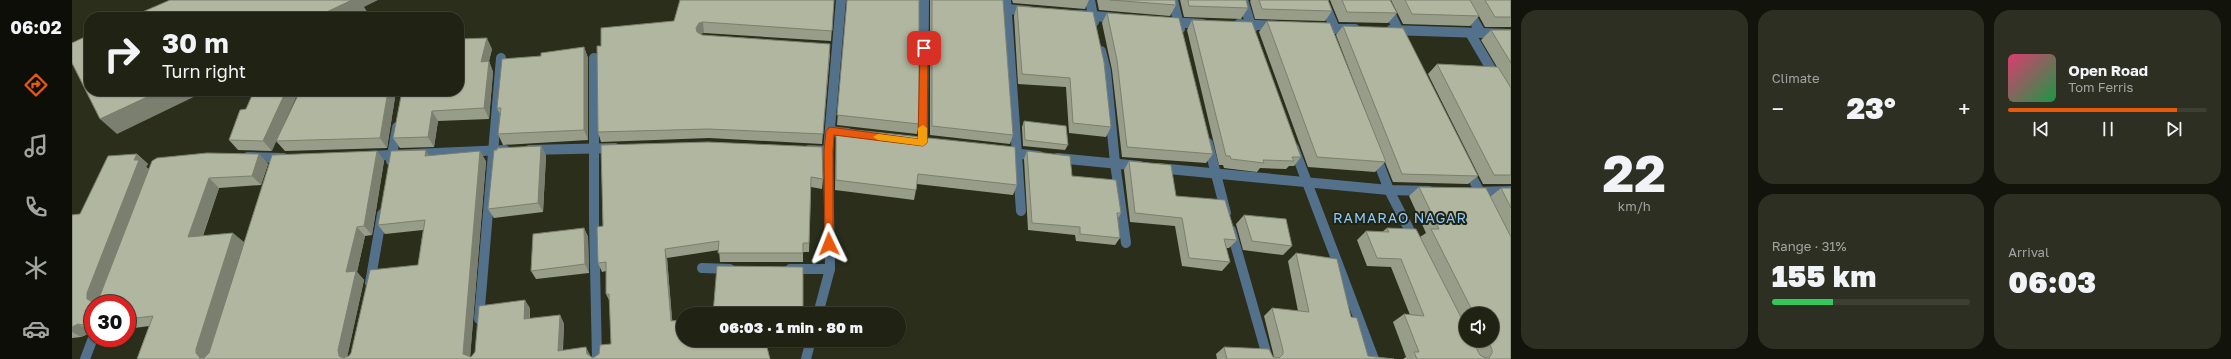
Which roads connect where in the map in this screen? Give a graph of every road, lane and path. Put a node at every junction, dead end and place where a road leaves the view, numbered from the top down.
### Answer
1 (841, 0) edge
2 (924, 0) edge
3 (1090, 0) edge
4 (1173, 0) edge
5 (1243, 0) edge
6 (1323, 0) edge
7 (1384, 0) edge
8 (1462, 0) edge
9 (1007, 4) edge
10 (1038, 12) edge
11 (1069, 14) edge
12 (1093, 16) junction
13 (1124, 19) edge
14 (1155, 21) edge
15 (1179, 23) junction
16 (1210, 24) edge
17 (1226, 24) edge
18 (1250, 25) junction
19 (1288, 27) edge
20 (1312, 28) edge
21 (1096, 30) edge
22 (1366, 30) edge
23 (1382, 30) edge
24 (1398, 30) junction
25 (1331, 32) junction
26 (1470, 33) junction
27 (1481, 33) junction
28 (1511, 34) edge
29 (1182, 38) edge
30 (1255, 40) edge
31 (1099, 44) edge
32 (1405, 44) edge
33 (502, 58) edge
34 (594, 58) dead end
35 (1511, 103) edge
36 (398, 120) edge
37 (1204, 129) edge
38 (830, 131) junction
39 (861, 135) edge
40 (1290, 136) edge
41 (923, 143) edge
42 (280, 146) edge
43 (1372, 146) edge
44 (625, 148) edge
45 (594, 149) junction
46 (796, 149) edge
47 (492, 150) junction
48 (828, 151) junction
49 (994, 151) edge
50 (1018, 154) junction
51 (392, 155) junction
52 (361, 156) edge
53 (1462, 156) edge
54 (239, 157) edge
55 (292, 158) edge
56 (276, 162) junction
57 (1115, 163) junction
58 (389, 171) edge
59 (1215, 175) junction
60 (1306, 181) junction
61 (1389, 190) junction
62 (1442, 191) edge
63 (1464, 191) edge
64 (1479, 192) junction
65 (1511, 192) edge
66 (384, 201) edge
67 (1486, 206) edge
68 (1021, 211) dead end
69 (1126, 243) dead end
70 (1417, 246) edge
71 (702, 268) dead end
72 (742, 269) edge
73 (782, 269) edge
74 (830, 269) junction
75 (368, 293) edge
76 (820, 307) edge
77 (478, 328) edge
78 (90, 347) edge
79 (809, 347) edge
80 (85, 359) edge
81 (597, 359) edge
82 (806, 359) edge
83 (1268, 359) edge
84 (1374, 359) edge

1 - 38 street
2 - 41 street
3 - 12 street
4 - 15 street
5 - 18 street
6 - 25 street
7 - 24 street
8 - 27 street
9 - 10 street
9 - 50 street
11 - 12 street
12 - 13 street
12 - 21 street
14 - 15 street
15 - 16 street
15 - 29 street
17 - 18 street
18 - 19 street
18 - 30 street
20 - 25 street
22 - 25 street
23 - 24 street
24 - 26 street
24 - 32 street
26 - 27 street
26 - 35 street
27 - 28 street
31 - 57 street
33 - 47 street
34 - 45 street
36 - 51 street
37 - 59 street
38 - 39 street
38 - 48 street
40 - 60 street
42 - 56 street
43 - 61 street
44 - 45 street
45 - 47 street
45 - 81 street
46 - 48 street
47 - 51 street
47 - 77 street
48 - 74 street
49 - 50 street
50 - 57 street
50 - 68 street
51 - 52 street
51 - 58 street
53 - 64 street
54 - 56 street
55 - 56 street
57 - 59 street
57 - 69 street
59 - 60 street
59 - 83 street
60 - 61 street
60 - 84 street
61 - 62 street
61 - 70 street
63 - 64 street
64 - 65 street
64 - 67 street
66 - 75 street
71 - 72 street
73 - 74 street
74 - 76 street
78 - 80 street
79 - 82 street

